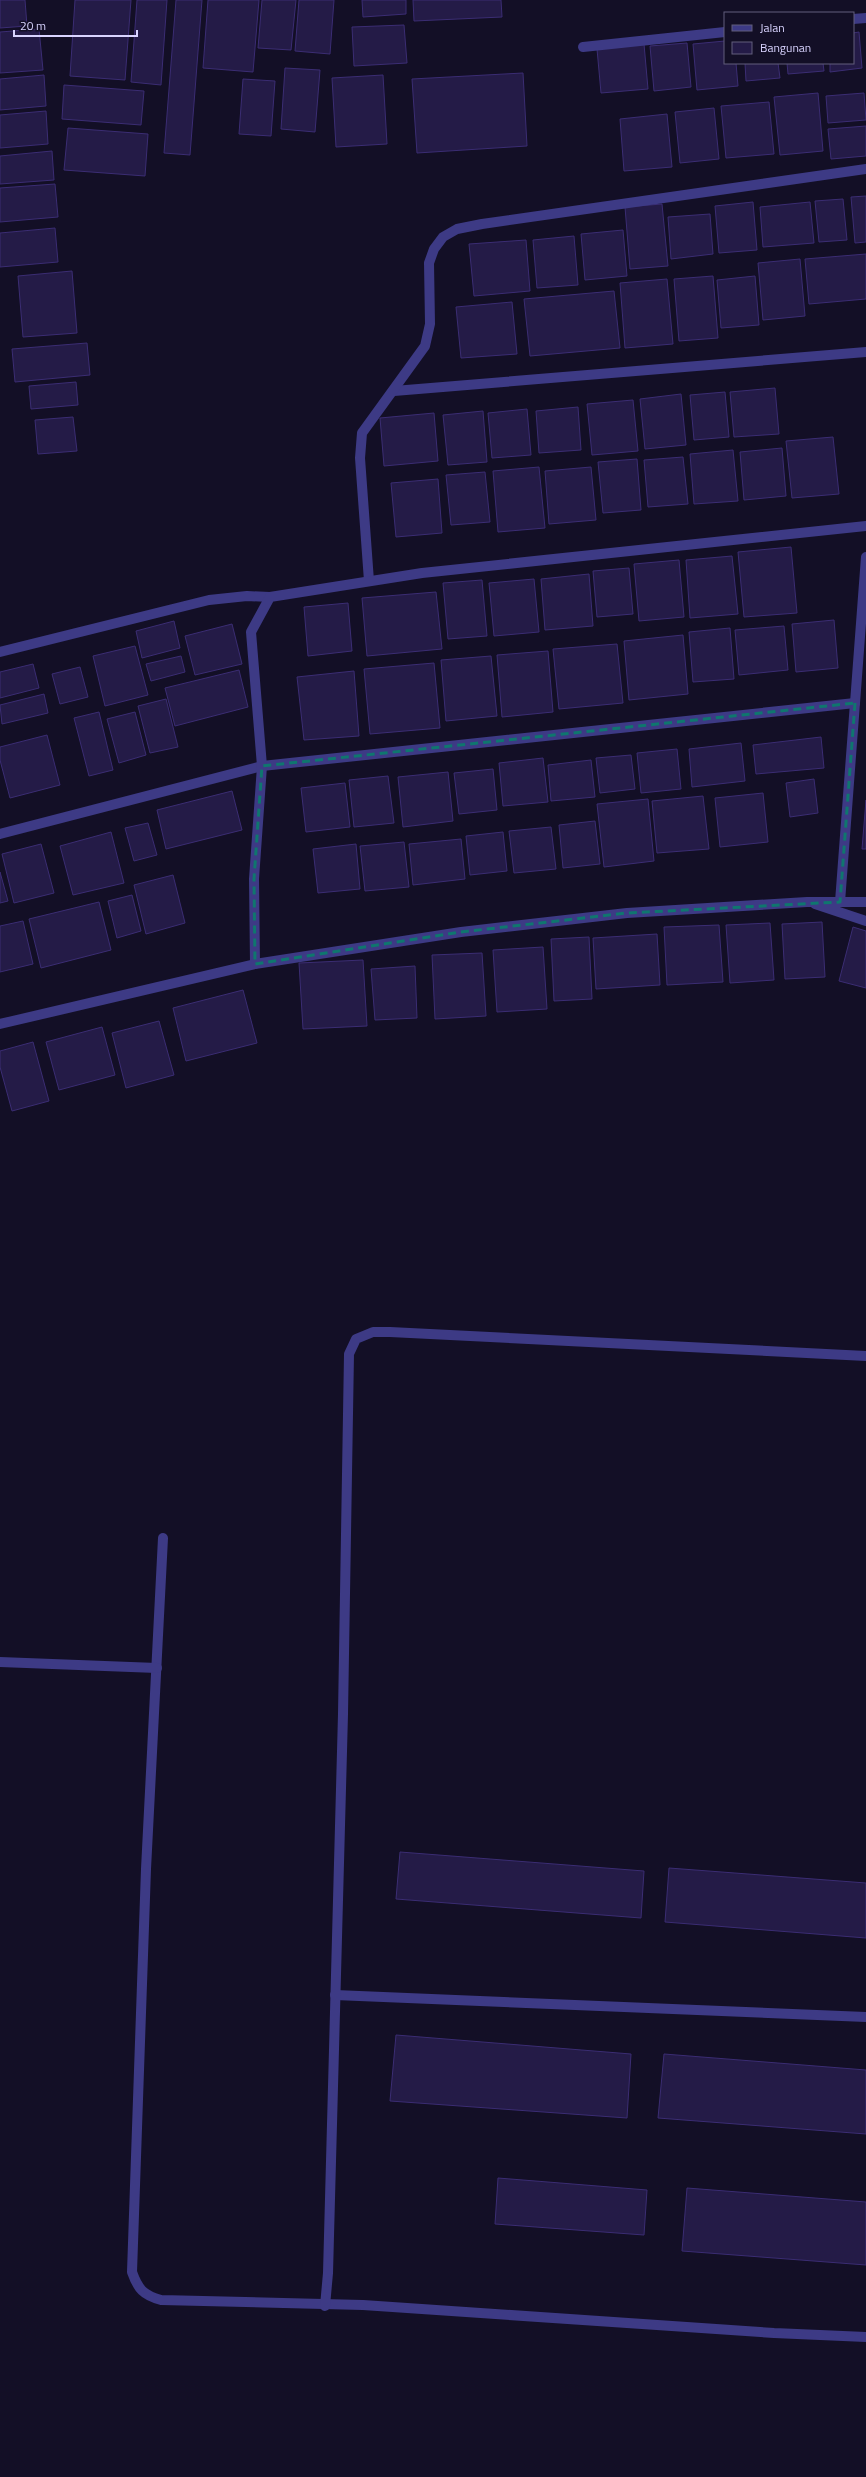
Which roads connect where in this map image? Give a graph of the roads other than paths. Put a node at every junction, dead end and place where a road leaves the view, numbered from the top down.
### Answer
1 (866, 18) edge
2 (854, 19) edge
3 (724, 32) edge
4 (583, 47) dead end
5 (866, 169) edge
6 (866, 352) edge
7 (394, 391) junction
8 (866, 526) edge
9 (866, 557) edge
10 (369, 581) junction
11 (270, 597) junction
12 (0, 652) edge
13 (855, 703) junction
14 (262, 766) junction
15 (0, 834) edge
16 (807, 902) junction
17 (840, 902) junction
18 (866, 902) edge
19 (866, 921) edge
20 (255, 964) junction
21 (0, 1024) edge
22 (866, 1356) edge
23 (163, 1538) dead end
24 (0, 1662) edge
25 (157, 1668) junction
26 (335, 1995) junction
27 (866, 2018) edge
28 (325, 2306) junction
29 (866, 2337) edge

1 - 2 street
3 - 4 street
5 - 7 street
6 - 7 street
7 - 10 street
8 - 10 street
9 - 13 street
10 - 11 street
11 - 12 street
11 - 14 street
13 - 14 street
13 - 17 street
14 - 15 street
14 - 20 street
16 - 17 street
16 - 19 street
16 - 20 street
17 - 18 street
20 - 21 street
22 - 26 street
23 - 25 street
24 - 25 street
25 - 28 street
26 - 27 street
26 - 28 street
28 - 29 street

